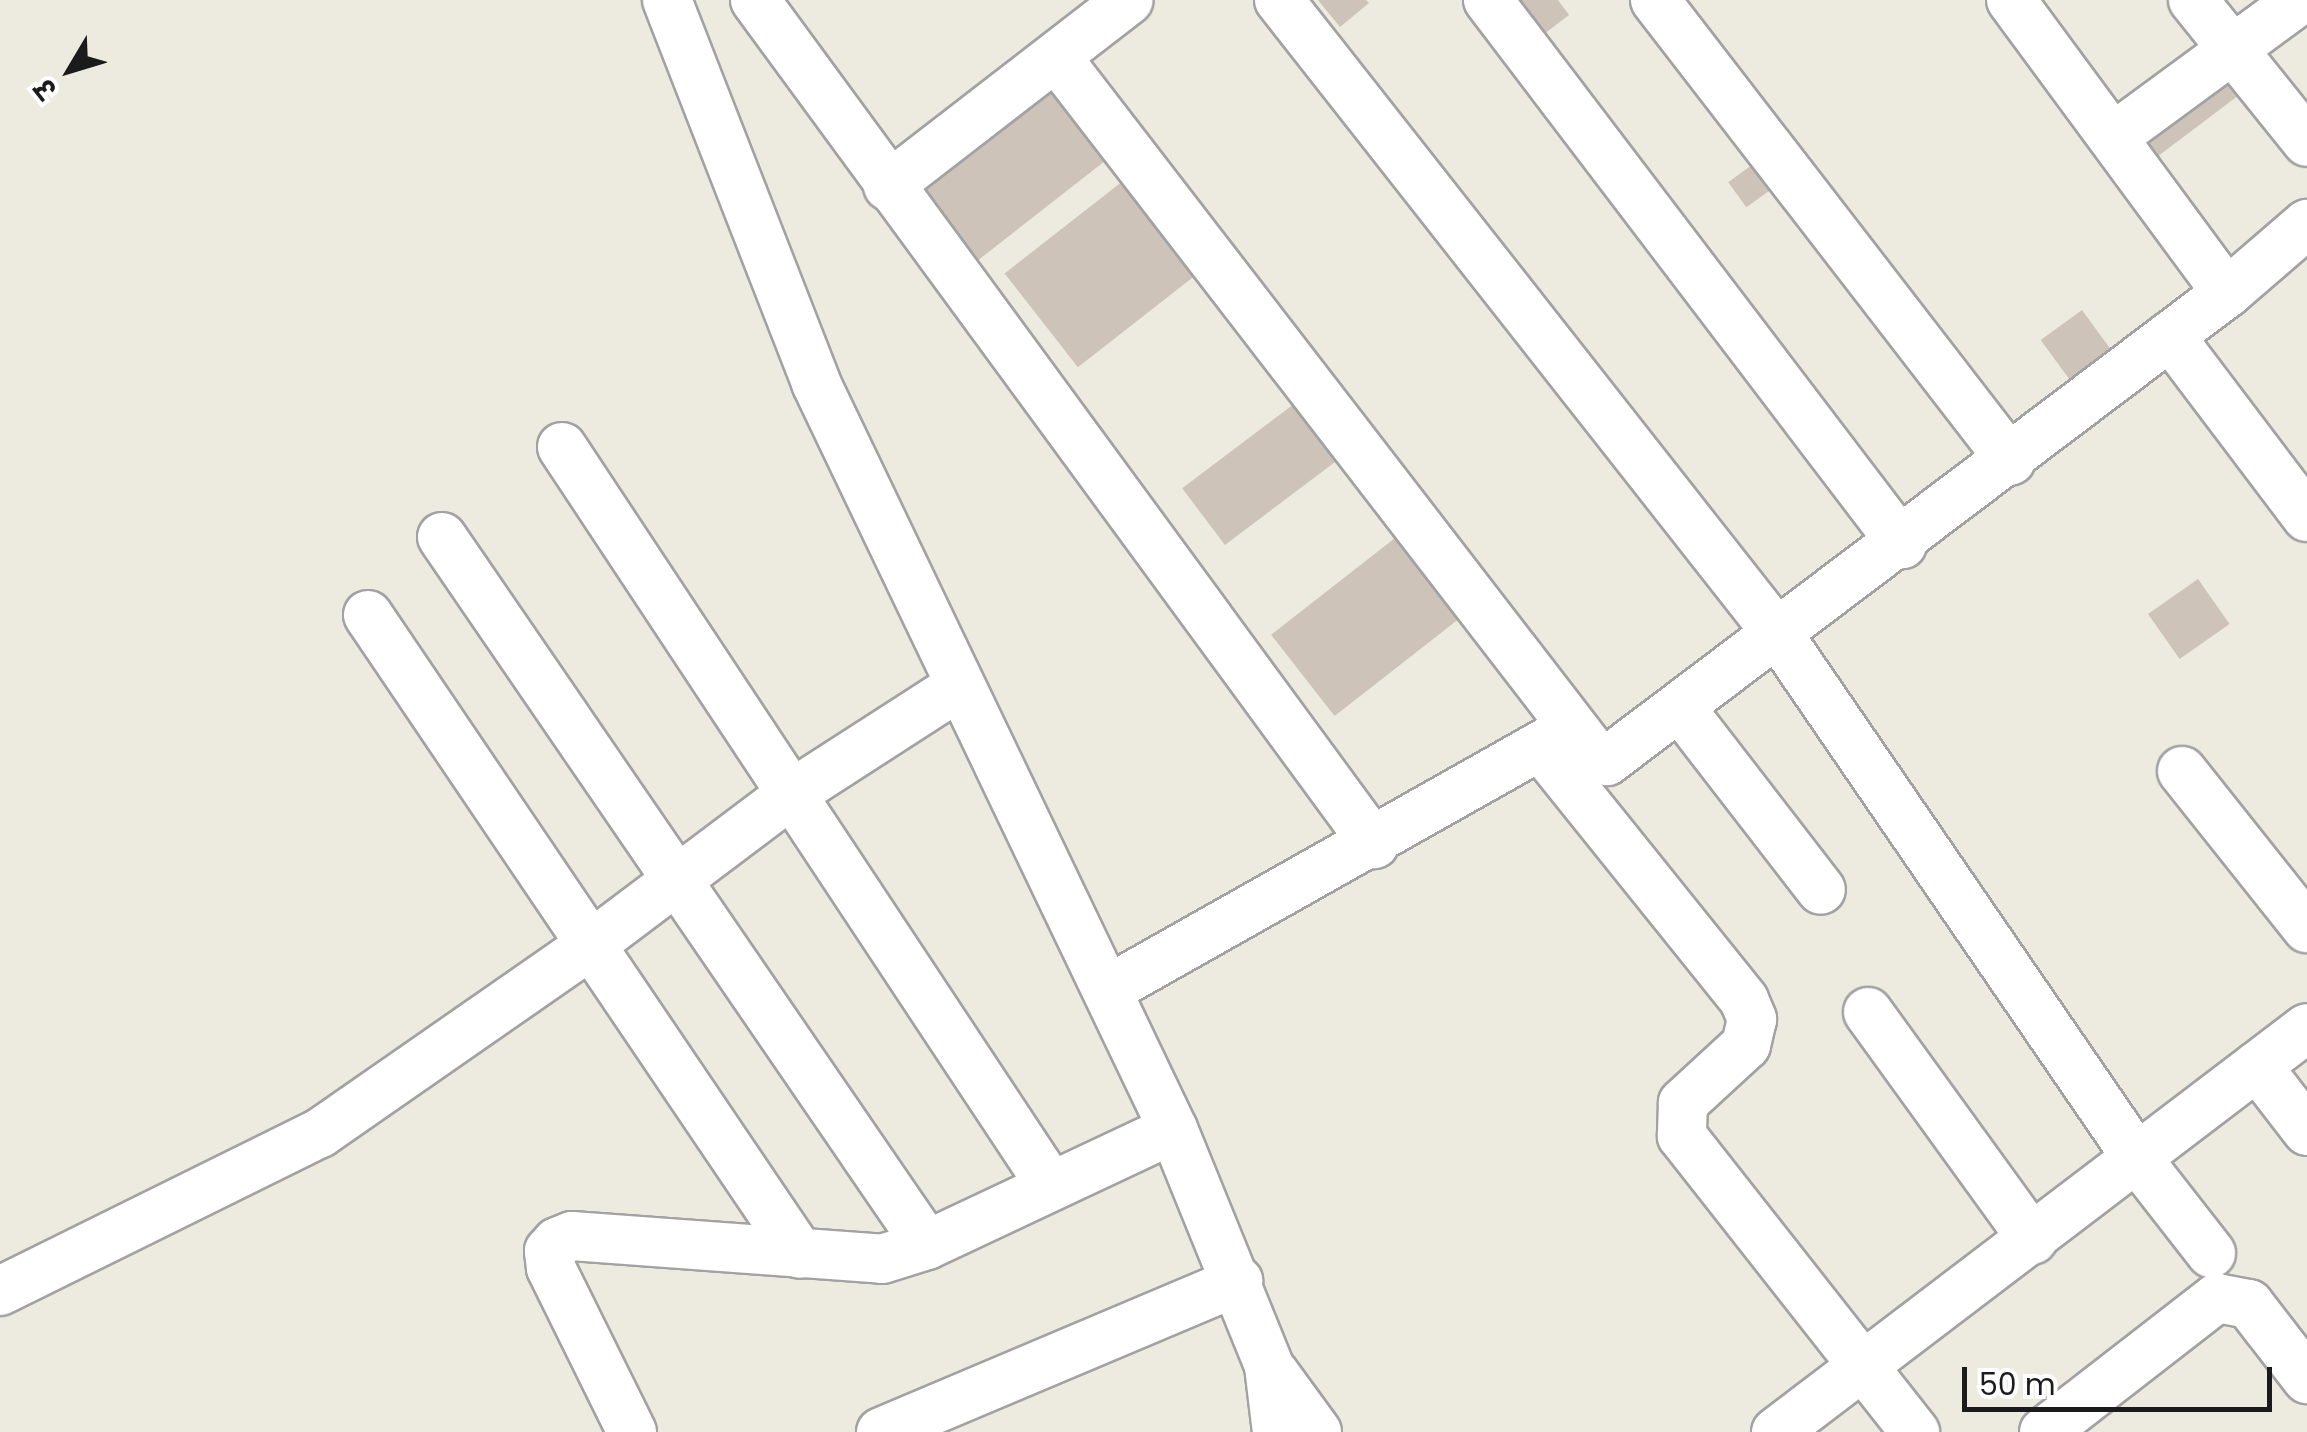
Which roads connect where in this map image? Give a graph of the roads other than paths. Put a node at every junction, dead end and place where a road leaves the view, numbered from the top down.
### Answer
1 (667, 0) edge
2 (754, 0) edge
3 (1130, 0) edge
4 (1279, 0) edge
5 (1488, 0) edge
6 (1655, 0) edge
7 (2011, 0) edge
8 (2193, 0) edge
9 (2300, 0) edge
10 (2231, 47) junction
11 (1057, 58) junction
12 (2116, 135) junction
13 (2307, 142) edge
14 (888, 186) junction
15 (2300, 248) edge
16 (2226, 294) junction
17 (2170, 336) junction
18 (562, 446) dead end
19 (2011, 461) junction
20 (2307, 517) edge
21 (442, 537) dead end
22 (1902, 544) junction
23 (368, 615) dead end
24 (1780, 637) junction
25 (960, 686) junction
26 (1682, 710) junction
27 (1556, 737) junction
28 (2182, 772) dead end
29 (790, 795) junction
30 (1374, 844) junction
31 (680, 878) junction
32 (1821, 890) dead end
33 (2307, 928) edge
34 (588, 946) junction
35 (1110, 989) junction
36 (1868, 1012) dead end
37 (2307, 1028) edge
38 (2257, 1066) junction
39 (1173, 1129) junction
40 (2307, 1131) edge
41 (2139, 1161) junction
42 (1051, 1186) junction
43 (2033, 1240) junction
44 (927, 1244) junction
45 (2211, 1253) dead end
46 (800, 1254) junction
47 (1238, 1280) junction
48 (0, 1291) edge
49 (1268, 1366) junction
50 (1862, 1368) junction
51 (2307, 1380) edge
52 (632, 1432) edge
53 (881, 1432) edge
54 (1278, 1432) edge
55 (1317, 1432) edge
56 (1776, 1432) edge
57 (1915, 1432) edge
58 (2044, 1432) edge

1 - 25 street
2 - 14 street
3 - 11 street
4 - 24 street
5 - 22 street
6 - 19 street
7 - 12 street
8 - 10 street
9 - 10 street
10 - 12 street
10 - 13 street
11 - 14 street
11 - 27 street
12 - 16 street
14 - 30 street
15 - 16 street
16 - 17 street
17 - 19 street
17 - 20 street
18 - 29 street
19 - 22 street
21 - 31 street
22 - 24 street
23 - 34 street
24 - 26 street
24 - 41 street
25 - 29 street
25 - 35 street
26 - 27 street
26 - 32 street
27 - 30 street
27 - 50 street
28 - 33 street
29 - 31 street
29 - 42 street
30 - 35 street
31 - 34 street
31 - 44 street
34 - 46 street
34 - 48 street
35 - 39 street
36 - 43 street
37 - 38 street
38 - 40 street
38 - 41 street
39 - 42 street
39 - 47 street
41 - 43 street
41 - 45 street
42 - 44 street
43 - 50 street
44 - 46 street
46 - 52 street
47 - 49 street
47 - 53 street
49 - 54 street
49 - 55 street
50 - 56 street
50 - 57 street
51 - 58 street

